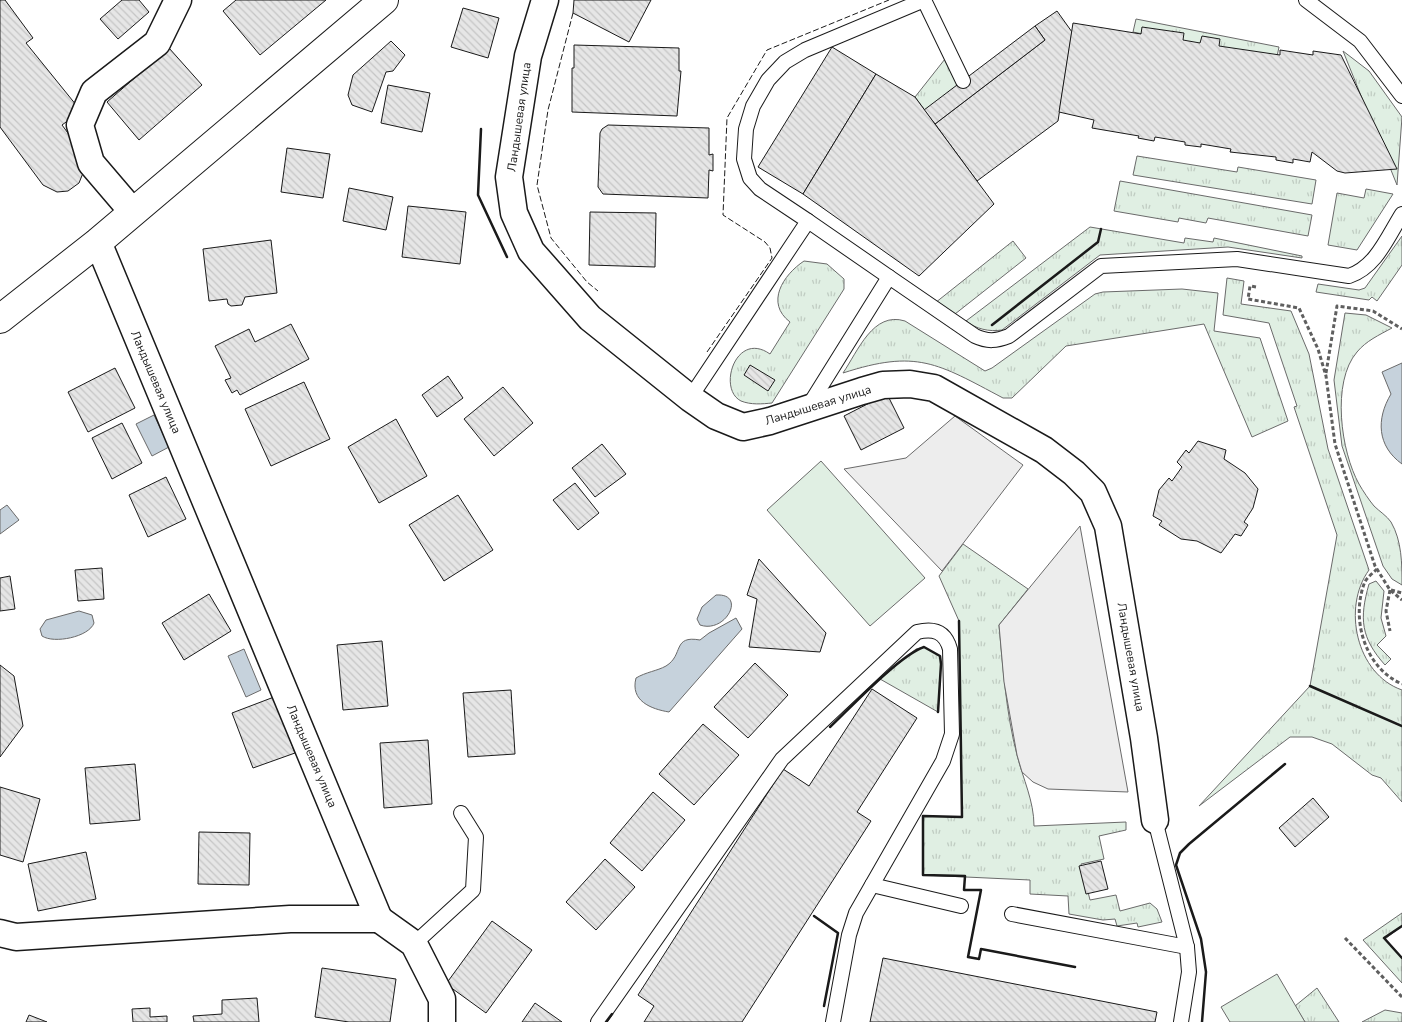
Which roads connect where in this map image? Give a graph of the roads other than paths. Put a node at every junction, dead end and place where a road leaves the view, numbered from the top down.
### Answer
1 (178, 0) edge
2 (384, 0) edge
3 (545, 0) edge
4 (924, 0) edge
5 (1306, 0) edge
6 (963, 81) dead end
7 (1402, 96) edge
8 (132, 211) junction
9 (1402, 214) edge
10 (808, 221) junction
11 (98, 242) junction
12 (890, 277) junction
13 (0, 318) edge
14 (690, 398) junction
15 (806, 409) junction
16 (461, 813) dead end
17 (1155, 820) joint
18 (872, 885) junction
19 (961, 906) dead end
20 (1012, 914) dead end
21 (379, 919) junction
22 (0, 933) edge
23 (414, 944) junction
24 (1187, 948) junction
25 (442, 1022) edge
26 (598, 1022) edge
27 (833, 1022) edge
28 (1181, 1022) edge

1 - 8 street
2 - 8 street
3 - 14 street, Ландышевая улица
4 - 6 lane
4 - 10 lane
5 - 7 lane
8 - 11 street
9 - 12 lane
10 - 12 lane
10 - 14 lane
11 - 13 street
11 - 21 street, Ландышевая улица
12 - 15 lane
14 - 15 street, Ландышевая улица
15 - 17 street, Ландышевая улица
16 - 23 lane
17 - 24 lane
18 - 19 lane
18 - 26 lane
18 - 27 lane
20 - 24 lane
21 - 22 street
21 - 23 street
23 - 25 street
24 - 28 lane

